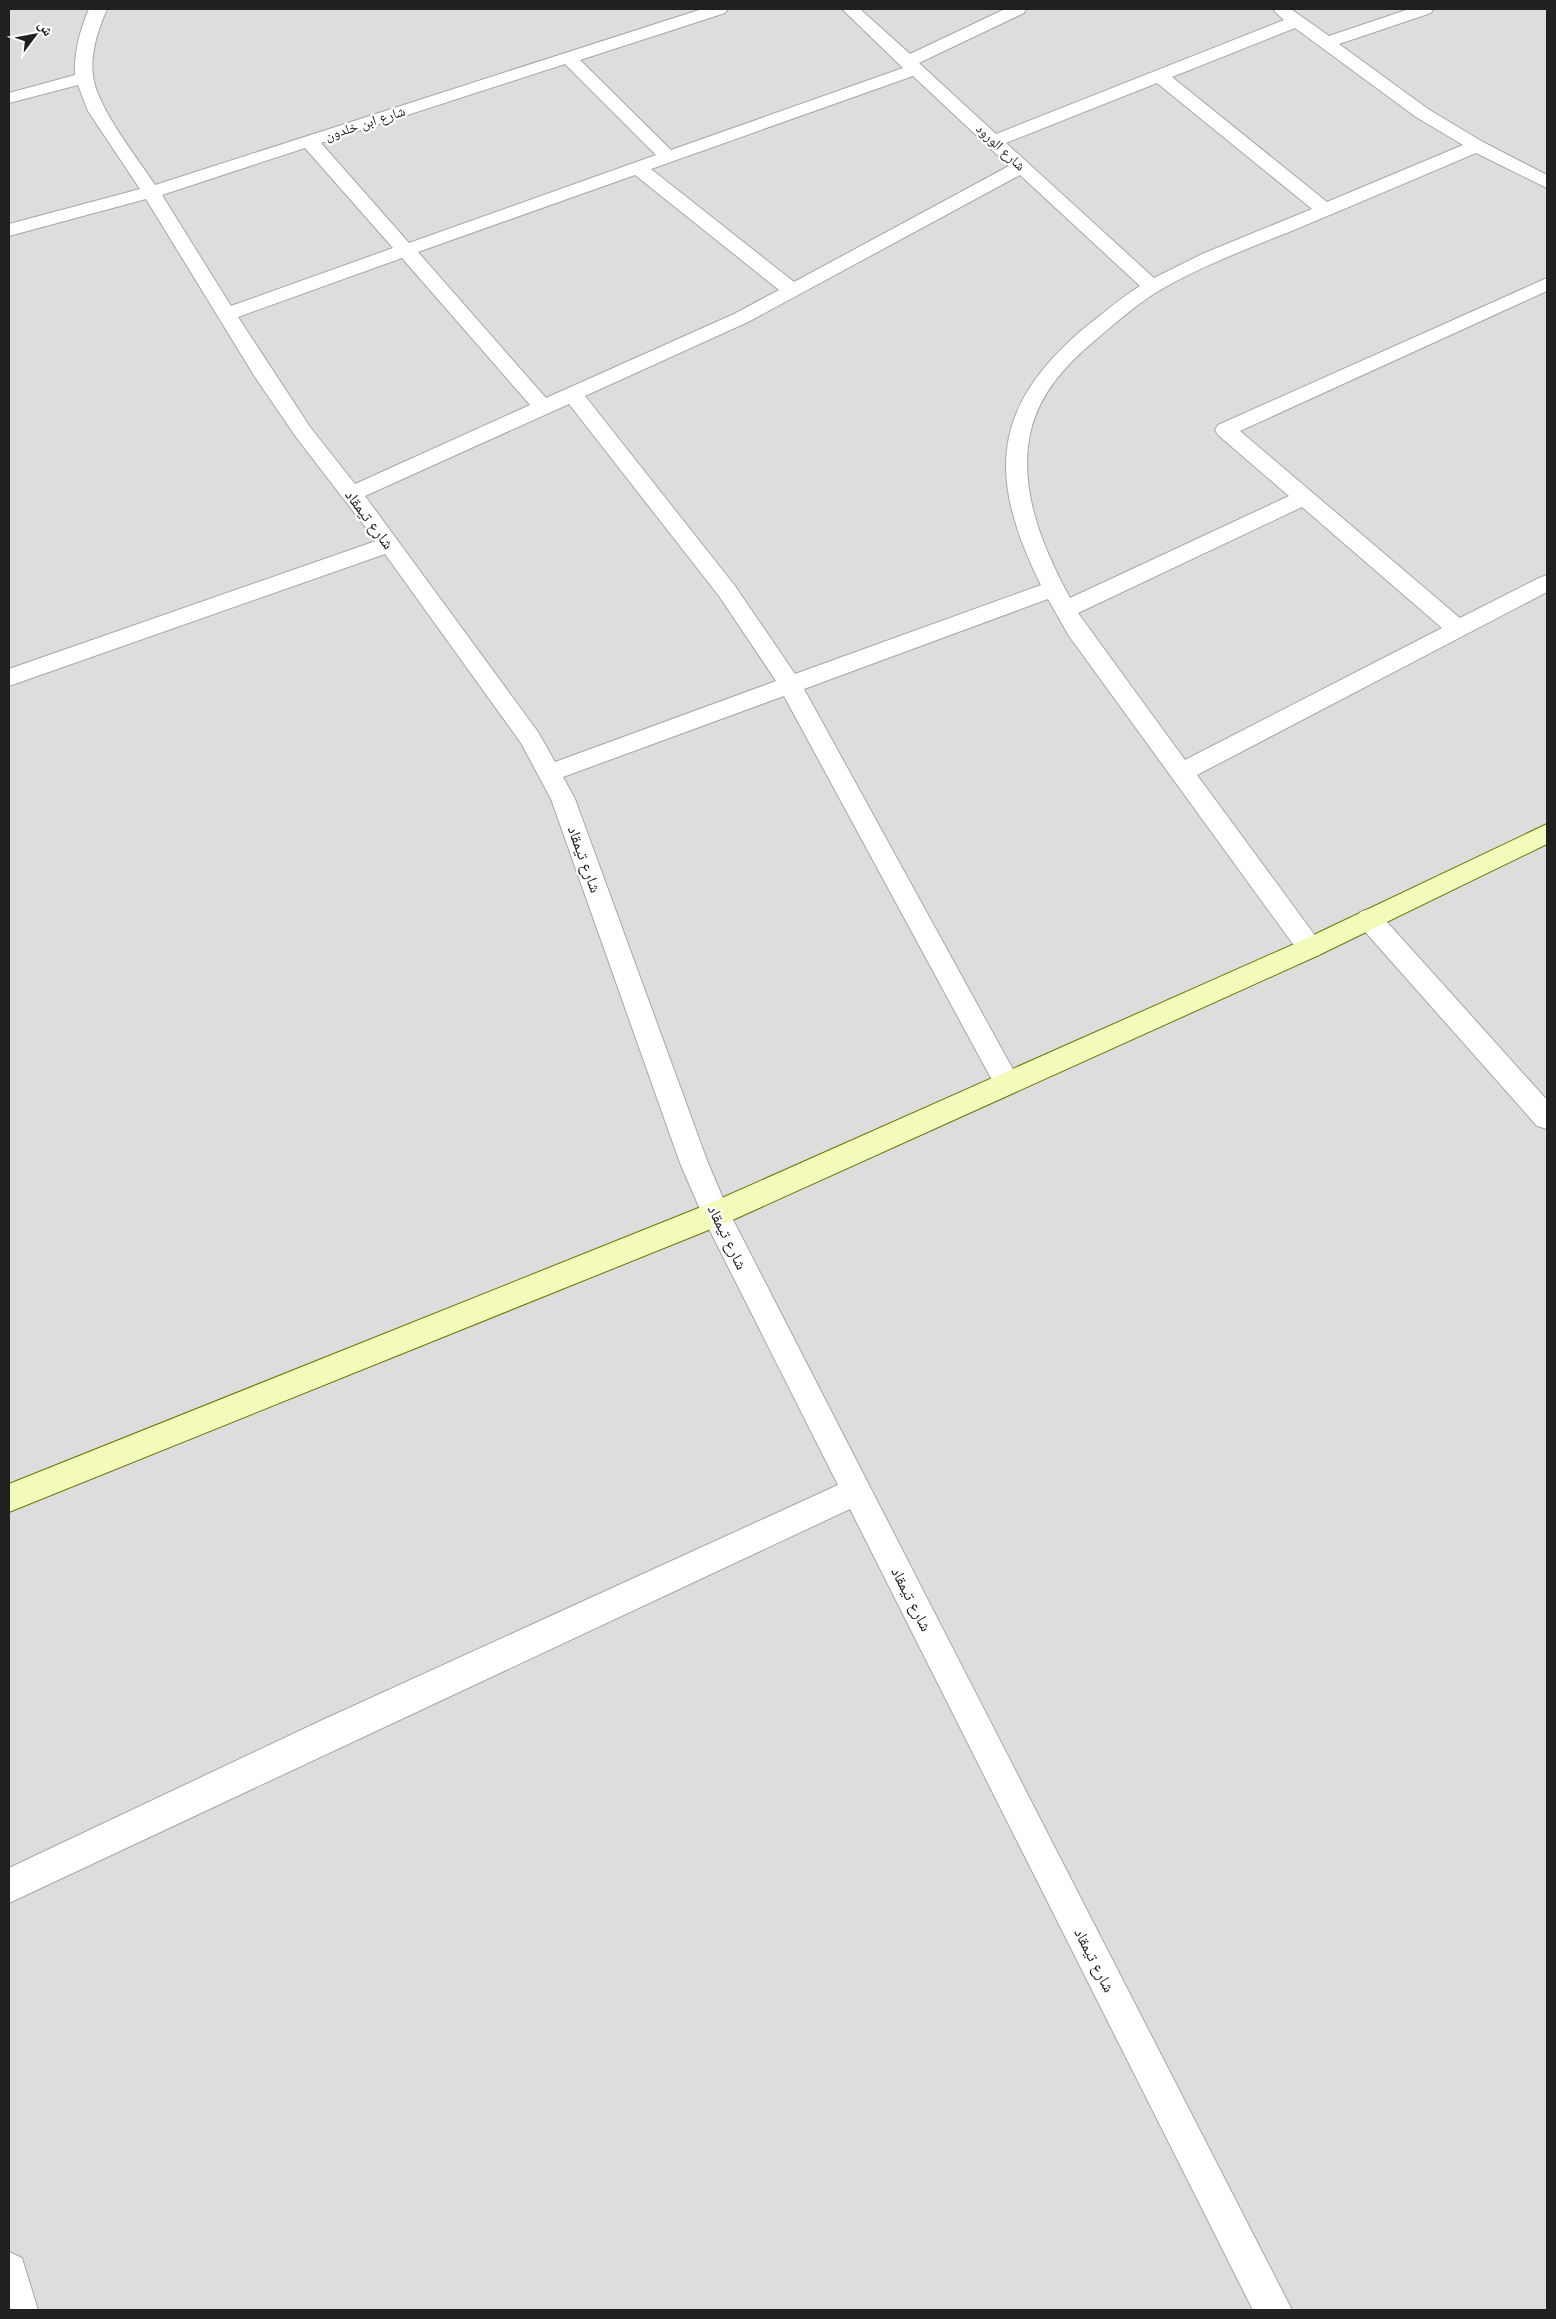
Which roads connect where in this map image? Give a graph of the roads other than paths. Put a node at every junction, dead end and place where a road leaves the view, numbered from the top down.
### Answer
1 (98, 9) edge
2 (719, 9) edge
3 (850, 9) edge
4 (1018, 9) edge
5 (1279, 9) edge
6 (1425, 9) edge
7 (1297, 21) junction
8 (1326, 43) junction
9 (568, 58) junction
10 (912, 65) junction
11 (1160, 76) junction
12 (84, 78) junction
13 (9, 98) edge
14 (309, 141) junction
15 (994, 141) junction
16 (1477, 146) junction
17 (668, 157) junction
18 (1021, 167) junction
19 (638, 168) junction
20 (1547, 182) edge
21 (151, 192) junction
22 (1326, 210) junction
23 (9, 230) edge
24 (405, 250) junction
25 (1547, 284) edge
26 (1152, 287) junction
27 (792, 291) junction
28 (226, 314) junction
29 (573, 395) junction
30 (544, 408) junction
31 (351, 494) junction
32 (1304, 498) junction
33 (390, 544) junction
34 (1547, 583) edge
35 (1052, 589) junction
36 (1065, 610) junction
37 (1458, 629) junction
38 (9, 678) edge
39 (790, 685) junction
40 (550, 773) junction
41 (1181, 773) junction
42 (1547, 833) edge
43 (1369, 919) junction
44 (1310, 948) junction
45 (1007, 1083) junction
46 (1547, 1118) edge
47 (716, 1214) junction
48 (857, 1491) junction
49 (9, 1498) edge
50 (9, 1886) edge
51 (9, 2271) edge
52 (19, 2310) edge
53 (1273, 2310) edge

1 - 12 street
2 - 9 street, شارع ابن خلدون
3 - 10 street, شارع الورود
4 - 10 street
5 - 7 street
6 - 8 street
7 - 8 street
7 - 11 street
8 - 16 street
9 - 14 street, شارع ابن خلدون
9 - 17 street
10 - 15 street, شارع الورود
10 - 17 street
11 - 15 street
11 - 22 street
12 - 13 street
12 - 21 street, شارع تيمقاد
14 - 21 street, شارع ابن خلدون
14 - 24 street
15 - 18 street, شارع الورود
16 - 20 street
16 - 22 street
17 - 19 street
18 - 26 street, شارع الورود
18 - 27 street
19 - 24 street
19 - 27 street
21 - 23 street, شارع ابن خلدون
21 - 28 street, شارع تيمقاد
22 - 26 street
24 - 28 street
24 - 30 street
25 - 32 street
26 - 35 street
27 - 29 street
28 - 31 street, شارع تيمقاد
29 - 30 street
29 - 39 street
30 - 31 street
31 - 33 street, شارع تيمقاد
32 - 36 street
32 - 37 street
33 - 38 street
33 - 40 street, شارع تيمقاد
34 - 37 street
35 - 36 street
35 - 39 street
36 - 41 street
37 - 41 street
39 - 40 street
39 - 45 street
40 - 47 street, شارع تيمقاد
41 - 44 street
42 - 43 street
43 - 44 street
43 - 46 street
44 - 45 street
45 - 47 street
47 - 48 street, شارع تيمقاد
47 - 49 street
48 - 50 street
48 - 53 street, شارع تيمقاد
51 - 52 street

